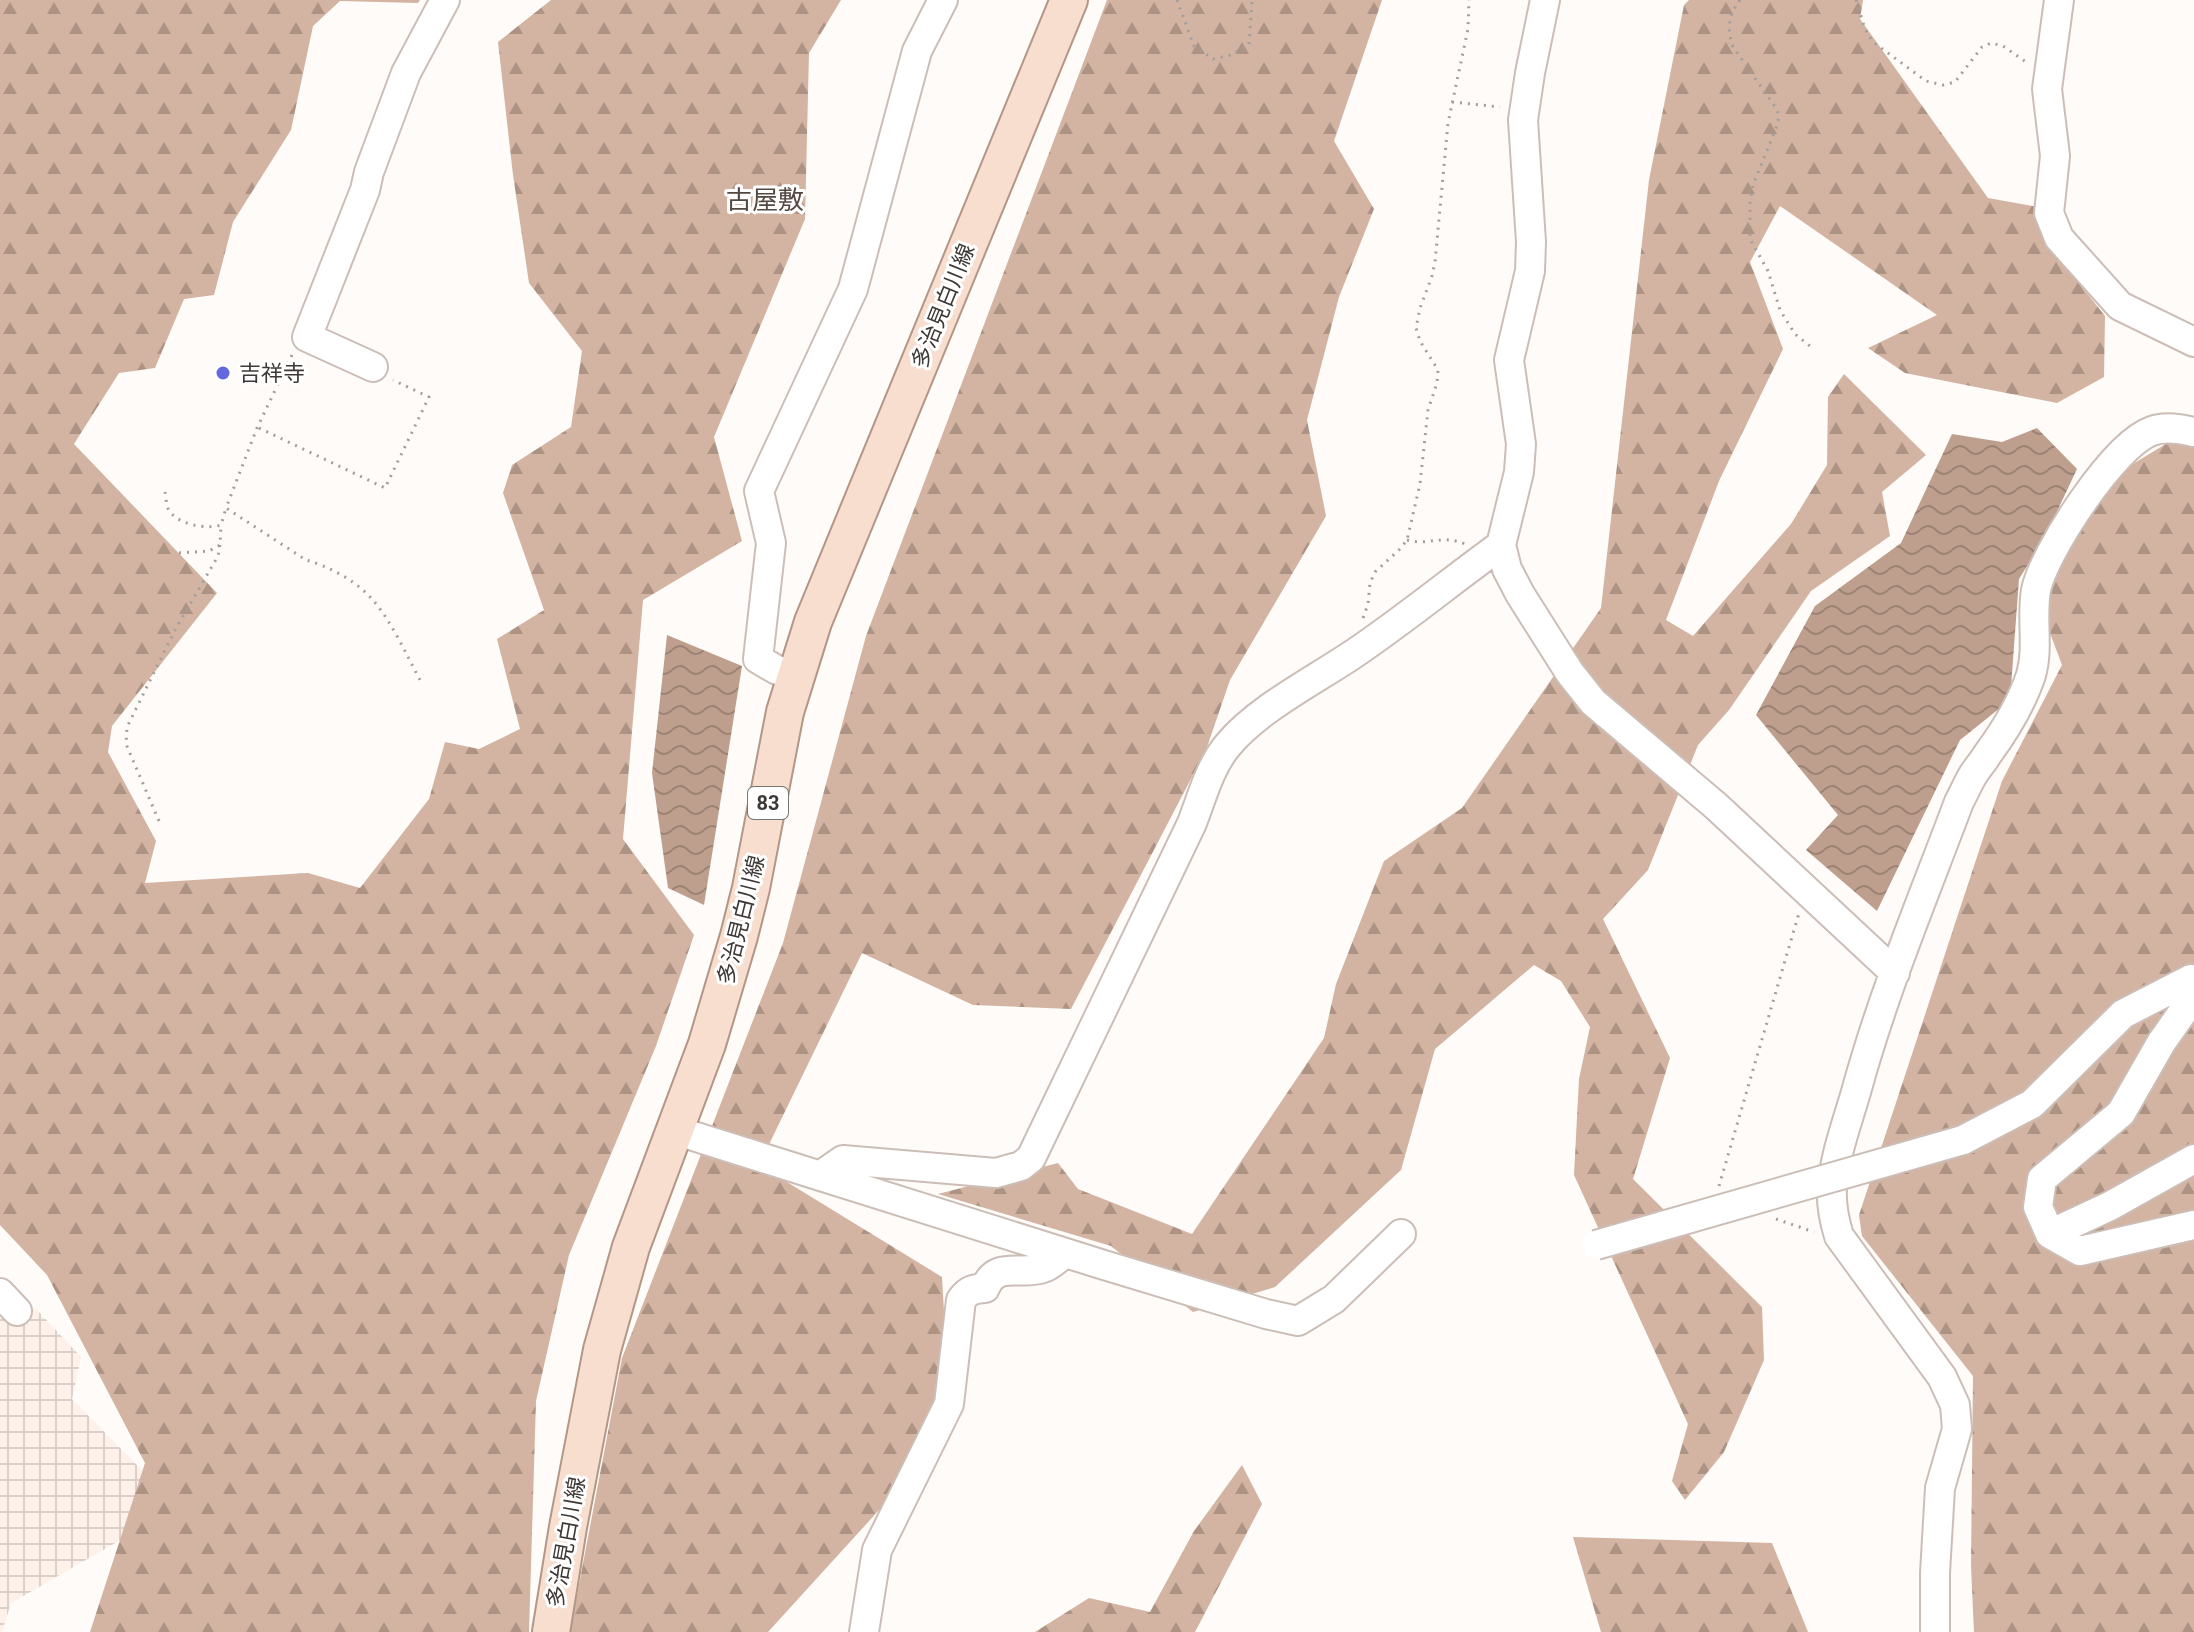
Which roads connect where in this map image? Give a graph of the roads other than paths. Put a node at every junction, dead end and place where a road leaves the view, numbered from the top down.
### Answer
1 (445, 0) edge
2 (943, 0) edge
3 (1069, 0) edge
4 (1545, 0) edge
5 (2059, 0) edge
6 (2194, 342) edge
7 (373, 367) road end
8 (2194, 432) edge
9 (1493, 550) junction
10 (796, 673) junction
11 (1895, 973) junction
12 (2194, 982) edge
13 (2194, 996) edge
14 (674, 1130) junction
15 (2194, 1159) edge
16 (820, 1176) junction
17 (2194, 1225) edge
18 (1401, 1234) dead end
19 (2050, 1234) junction
20 (1596, 1245) dead end
21 (1065, 1253) junction
22 (551, 1632) edge
23 (864, 1632) edge
24 (1935, 1632) edge

1 - 7 street
2 - 10 street
3 - 10 main road, 多治見白川線 / 83
4 - 9 street
5 - 6 street
8 - 11 street
9 - 11 street
9 - 16 street
10 - 14 main road, 多治見白川線 / 83
11 - 24 street
12 - 20 street, bridge
13 - 19 street
14 - 16 street
14 - 22 main road, 多治見白川線 / 83
15 - 19 street
16 - 21 street
17 - 19 street
18 - 21 street
21 - 23 street

